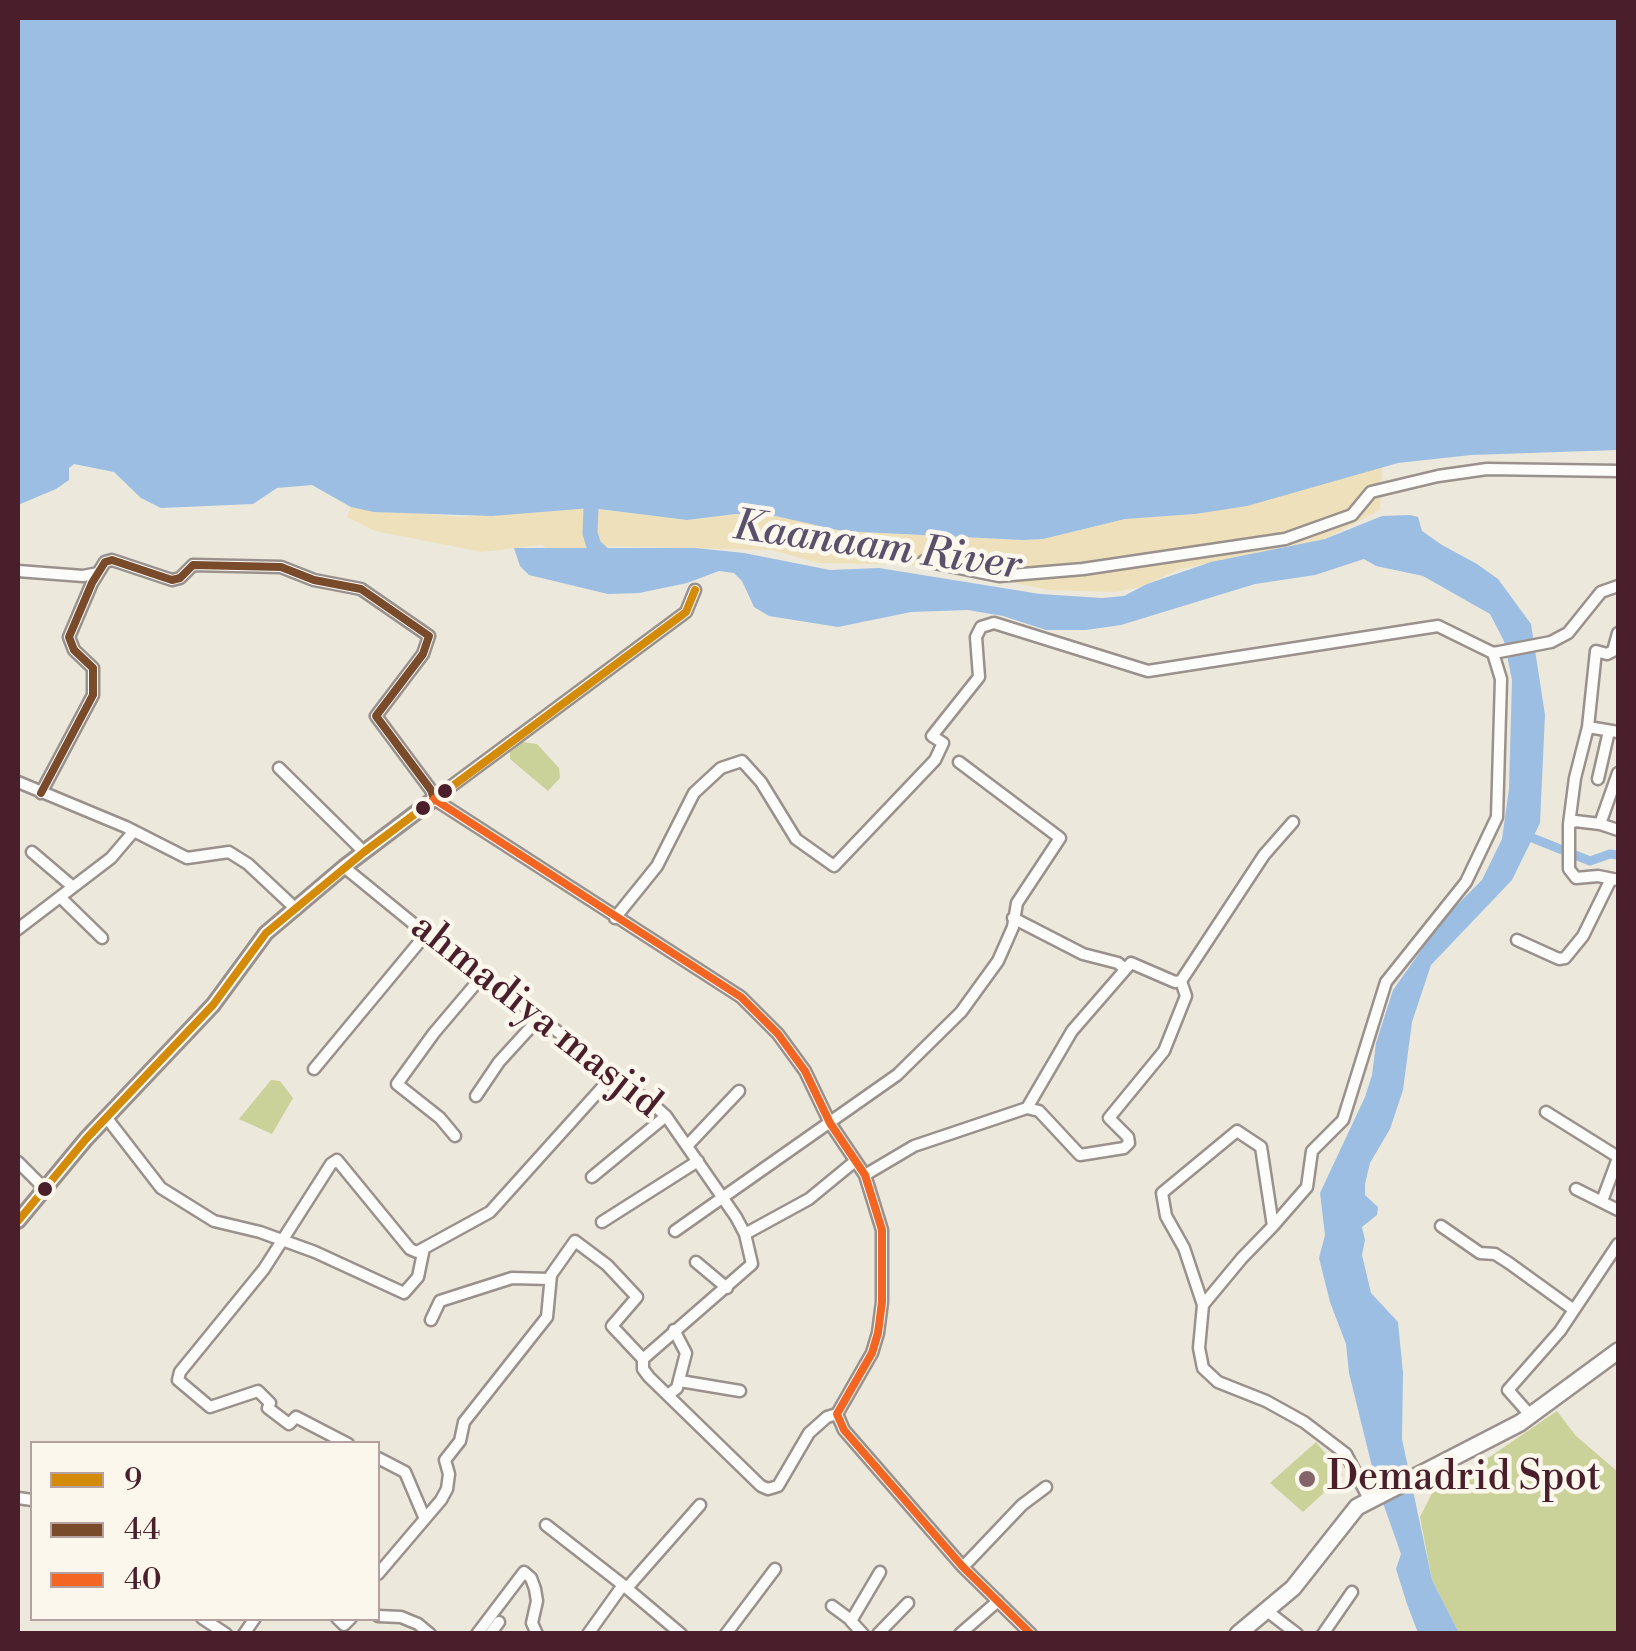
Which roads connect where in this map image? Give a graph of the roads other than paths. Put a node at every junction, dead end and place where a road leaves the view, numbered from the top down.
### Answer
1 (1618, 471) edge
2 (924, 561) dead end
3 (18, 571) edge
4 (98, 573) junction
5 (1618, 586) edge
6 (695, 590) dead end
7 (1618, 632) edge
8 (1496, 652) junction
9 (1588, 728) junction
10 (1614, 732) edge
11 (959, 762) dead end
12 (279, 768) dead end
13 (1576, 774) junction
14 (1616, 778) edge
15 (1598, 779) junction
16 (18, 782) edge
17 (41, 792) junction
18 (434, 800) junction
19 (1294, 822) dead end
20 (1569, 824) junction
21 (1600, 824) junction
22 (1618, 830) edge
23 (134, 831) junction
24 (32, 852) dead end
25 (364, 852) junction
26 (344, 867) junction
27 (1615, 879) edge
28 (73, 887) junction
29 (60, 897) junction
30 (296, 909) junction
31 (615, 918) junction
32 (1013, 918) junction
33 (18, 929) edge
34 (426, 934) junction
35 (102, 938) dead end
36 (1517, 940) dead end
37 (1125, 970) junction
38 (484, 974) junction
39 (1181, 981) junction
40 (540, 1017) junction
41 (314, 1069) dead end
42 (608, 1081) junction
43 (740, 1091) dead end
44 (476, 1096) dead end
45 (1027, 1108) junction
46 (1546, 1112) dead end
47 (666, 1116) junction
48 (106, 1117) junction
49 (830, 1123) junction
50 (455, 1136) dead end
51 (688, 1146) junction
52 (1618, 1158) edge
53 (18, 1162) edge
54 (698, 1162) junction
55 (854, 1162) junction
56 (865, 1176) junction
57 (592, 1177) dead end
58 (1576, 1189) dead end
59 (46, 1190) junction
60 (724, 1200) junction
61 (1602, 1201) junction
62 (1618, 1210) edge
63 (18, 1221) edge
64 (602, 1222) dead end
65 (1273, 1226) junction
66 (1441, 1226) dead end
67 (675, 1231) dead end
68 (746, 1234) junction
69 (282, 1240) junction
70 (1618, 1244) edge
71 (424, 1248) junction
72 (696, 1262) dead end
73 (550, 1279) junction
74 (727, 1288) junction
75 (1203, 1306) junction
76 (1574, 1310) junction
77 (431, 1320) dead end
78 (674, 1330) junction
79 (1618, 1351) edge
80 (644, 1359) junction
81 (680, 1381) junction
82 (740, 1390) dead end
83 (668, 1395) junction
84 (837, 1414) junction
85 (1531, 1416) junction
86 (342, 1441) edge
87 (380, 1459) edge
88 (1046, 1487) dead end
89 (1371, 1498) junction
90 (700, 1505) dead end
91 (425, 1518) junction
92 (546, 1525) dead end
93 (963, 1567) junction
94 (774, 1569) dead end
95 (380, 1572) edge
96 (880, 1572) dead end
97 (625, 1586) junction
98 (1352, 1592) dead end
99 (908, 1602) dead end
100 (998, 1602) junction
101 (832, 1606) dead end
102 (1268, 1611) junction
103 (380, 1616) edge
104 (851, 1620) junction
105 (499, 1622) dead end
106 (430, 1634) edge
107 (478, 1634) edge
108 (490, 1634) edge
109 (537, 1634) edge
110 (588, 1634) edge
111 (681, 1634) edge
112 (726, 1634) edge
113 (864, 1634) edge
114 (878, 1634) edge
115 (960, 1634) edge
116 (1031, 1634) edge
117 (1238, 1634) edge
118 (1296, 1634) edge
119 (1323, 1634) edge

1 - 2 street
3 - 4 street
4 - 17 street
4 - 18 street
5 - 8 street
6 - 18 street
7 - 9 street
8 - 31 street
8 - 65 street
9 - 10 street
9 - 13 street
10 - 15 street
11 - 32 street
12 - 25 street
13 - 15 street
13 - 20 street
14 - 15 street
14 - 21 street
16 - 17 street
17 - 23 street
18 - 25 street
18 - 31 street
19 - 39 street
20 - 21 street
20 - 27 street
21 - 22 street
23 - 28 street
23 - 30 street
24 - 28 street
25 - 26 street
26 - 30 street
26 - 34 street, ahmadiya masjid
27 - 36 street
28 - 29 street
29 - 33 street
29 - 35 street
30 - 48 street
31 - 49 street
32 - 37 street
32 - 49 street
34 - 38 street, ahmadiya masjid
34 - 41 street
37 - 39 street
37 - 45 street
38 - 40 street, ahmadiya masjid
38 - 50 street
39 - 45 street
40 - 42 street, ahmadiya masjid
40 - 44 street
42 - 47 street, ahmadiya masjid
42 - 71 street
43 - 51 street
45 - 56 street
46 - 52 street
47 - 51 street, ahmadiya masjid
47 - 57 street
48 - 59 street
48 - 69 street
49 - 55 street
49 - 60 street
51 - 54 street, ahmadiya masjid
52 - 61 street
53 - 59 street
54 - 60 street, ahmadiya masjid
54 - 64 street
55 - 56 street
55 - 68 street
56 - 84 street
58 - 61 street
59 - 63 street
60 - 67 street
60 - 68 street, ahmadiya masjid
61 - 62 street
65 - 75 street
65 - 75 street
66 - 76 street
68 - 74 street
69 - 71 street
69 - 71 street
69 - 86 street
70 - 76 street
72 - 74 street
73 - 77 street
73 - 80 street
73 - 91 street
74 - 78 street
75 - 89 street
76 - 85 street
78 - 80 street
78 - 81 street
79 - 85 main road
80 - 83 street
81 - 82 street
81 - 83 street
83 - 84 street
84 - 93 street
85 - 89 main road
87 - 91 street
88 - 93 street
89 - 102 main road
90 - 97 street
91 - 95 street
92 - 97 street
93 - 100 street
94 - 112 street
96 - 104 street
97 - 110 street
97 - 111 street
98 - 119 street
99 - 114 street
100 - 115 street
100 - 116 street
101 - 104 street
102 - 117 main road
102 - 118 street
103 - 106 street
104 - 113 street
105 - 108 street
107 - 109 street

